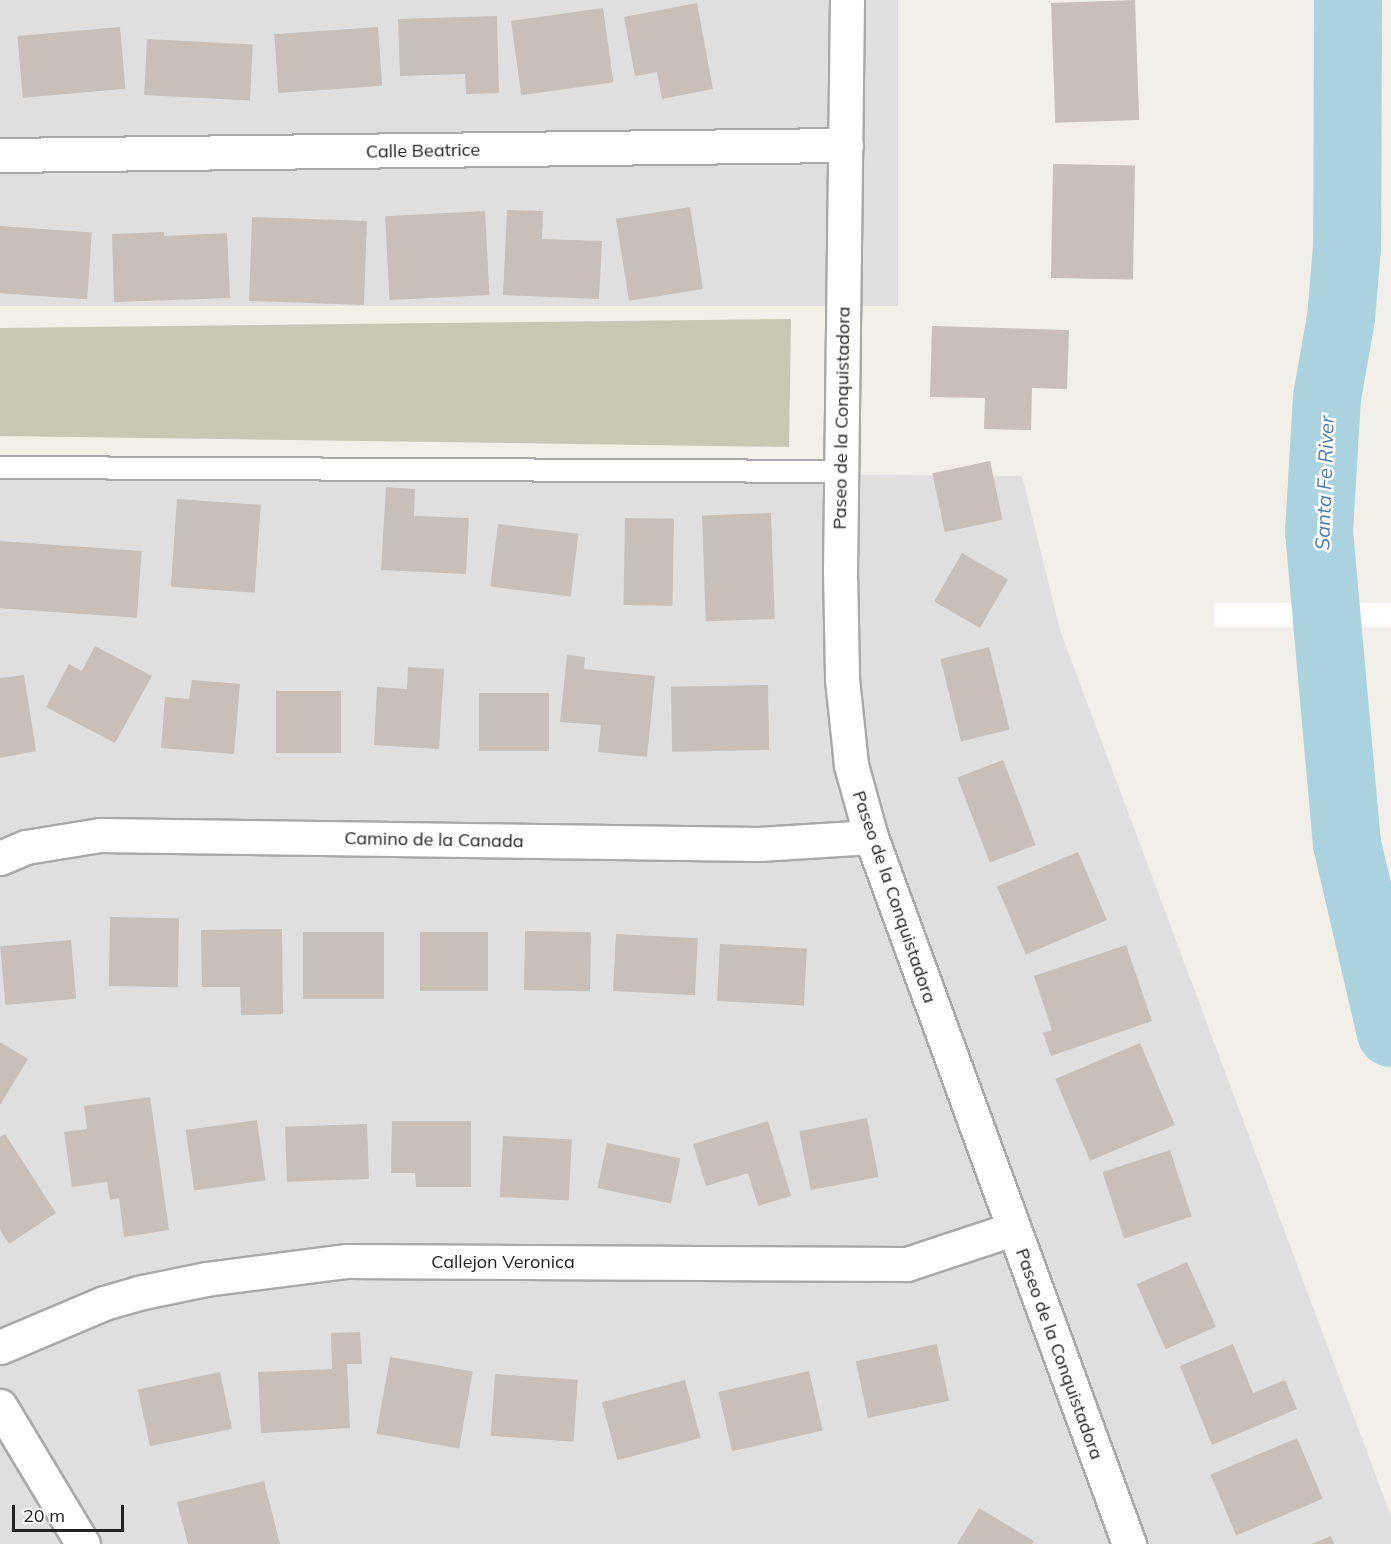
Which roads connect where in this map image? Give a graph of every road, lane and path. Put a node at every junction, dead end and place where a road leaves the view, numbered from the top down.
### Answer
1 (847, 0) edge
2 (846, 145) junction
3 (0, 155) edge
4 (0, 467) edge
5 (841, 471) junction
6 (871, 837) junction
7 (0, 858) edge
8 (1013, 1229) junction
9 (0, 1347) edge
10 (0, 1406) edge
11 (83, 1544) edge
12 (1129, 1544) edge

1 - 2 street, Paseo de la Conquistadora
2 - 3 street, Calle Beatrice
2 - 5 street, Paseo de la Conquistadora
4 - 5 lane
5 - 6 street, Paseo de la Conquistadora
6 - 7 street, Camino de la Canada
6 - 8 street, Paseo de la Conquistadora
8 - 9 street, Callejon Veronica
8 - 12 street, Paseo de la Conquistadora
10 - 11 street

